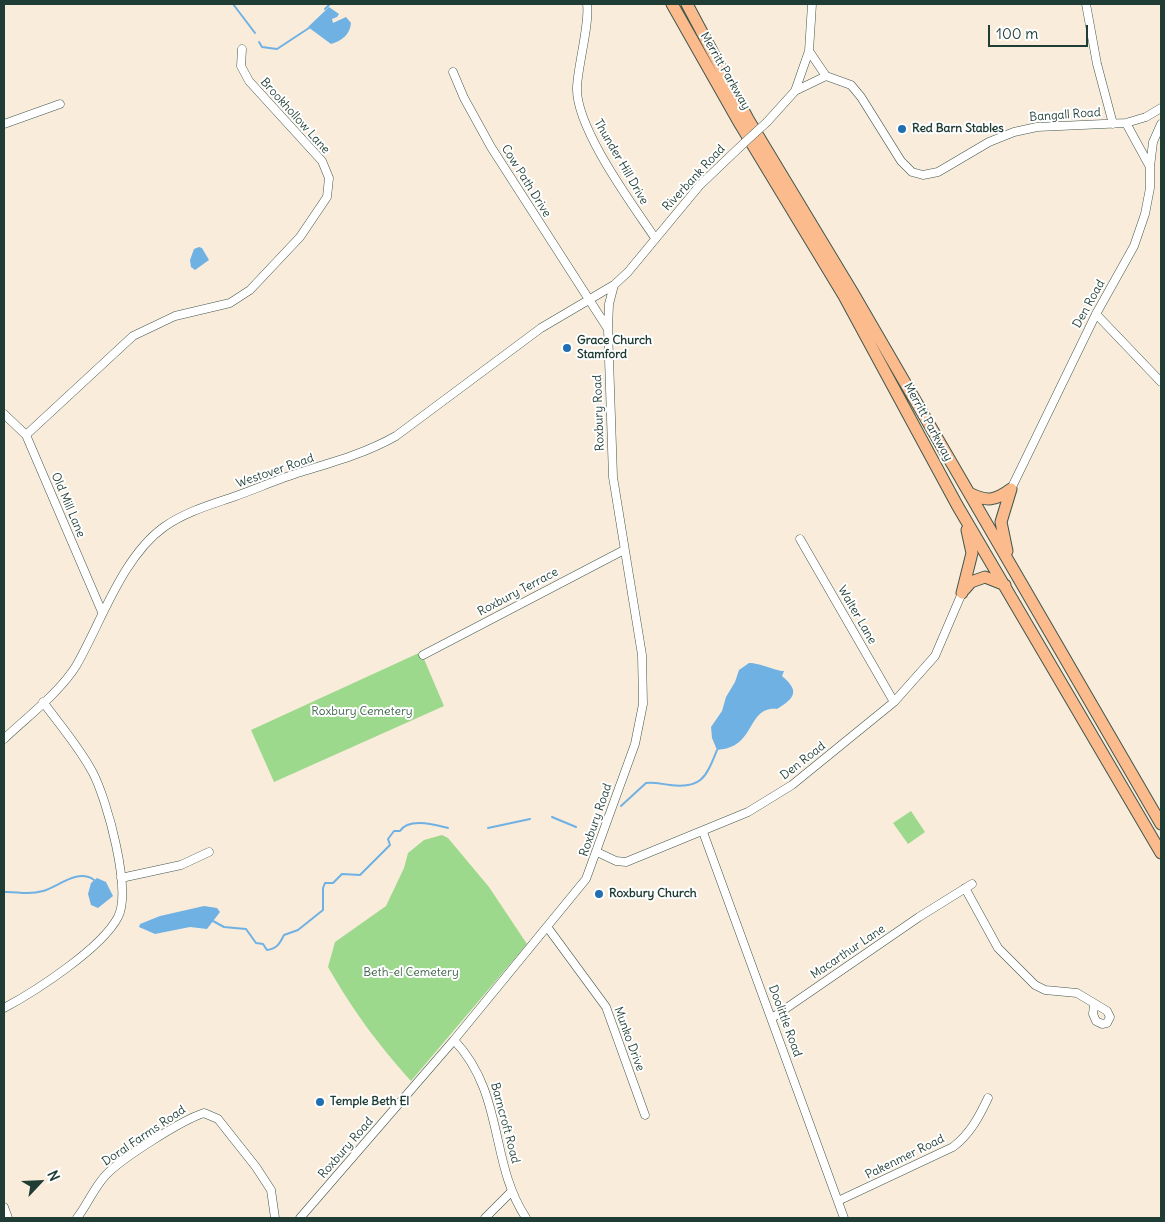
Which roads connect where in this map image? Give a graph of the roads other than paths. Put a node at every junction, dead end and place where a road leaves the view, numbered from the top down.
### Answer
1 (587, 4) edge
2 (672, 4) edge
3 (687, 4) edge
4 (812, 4) edge
5 (1086, 4) edge
6 (242, 49) dead end
7 (809, 50) junction
8 (453, 72) dead end
9 (826, 76) junction
10 (795, 91) junction
11 (60, 104) dead end
12 (1161, 108) edge
13 (1126, 123) junction
14 (4, 124) edge
15 (1113, 124) junction
16 (1161, 124) edge
17 (1150, 166) junction
18 (655, 238) junction
19 (614, 285) junction
20 (588, 299) junction
21 (1096, 314) junction
22 (608, 330) junction
23 (1161, 382) edge
24 (4, 414) edge
25 (26, 435) junction
26 (1011, 489) junction
27 (969, 493) junction
28 (957, 505) junction
29 (800, 539) dead end
30 (624, 550) junction
31 (1012, 567) junction
32 (1005, 585) junction
33 (962, 593) junction
34 (102, 612) junction
35 (423, 655) dead end
36 (44, 702) junction
37 (894, 702) junction
38 (4, 739) edge
39 (1161, 824) edge
40 (703, 832) junction
41 (209, 852) dead end
42 (597, 852) junction
43 (1161, 854) edge
44 (121, 878) junction
45 (548, 928) junction
46 (1094, 1005) dead end
47 (4, 1008) edge
48 (772, 1018) junction
49 (454, 1040) junction
50 (988, 1098) dead end
51 (645, 1115) dead end
52 (512, 1191) junction
53 (838, 1201) junction
54 (4, 1207) edge
55 (8, 1218) edge
56 (77, 1218) edge
57 (275, 1218) edge
58 (300, 1218) edge
59 (485, 1218) edge
60 (526, 1218) edge
61 (844, 1218) edge

1 - 18 street, Thunder Hill Drive
2 - 28 highway, Merritt Parkway
3 - 27 highway, Merritt Parkway
4 - 7 street, Riverbank Road
5 - 15 street
6 - 25 street, Brookhollow Lane
7 - 9 street
7 - 10 street, Riverbank Road
8 - 20 street, Cow Path Drive
9 - 10 street, Riverbank Road
9 - 15 street, Bangall Road
10 - 18 street, Riverbank Road, bridge
11 - 14 street
12 - 13 street, Bangall Road
13 - 15 street, Bangall Road
13 - 17 street
16 - 17 street, Den Road
17 - 21 street, Den Road
18 - 19 street, Riverbank Road
19 - 20 street, Westover Road
19 - 22 street, Roxbury Road
20 - 22 street
20 - 34 street, Westover Road
21 - 23 street
21 - 26 street, Den Road
22 - 30 street, Roxbury Road
24 - 25 street, Old Mill Lane
25 - 34 street, Old Mill Lane
26 - 27 highway
26 - 31 highway
27 - 31 highway, Merritt Parkway
28 - 32 highway, Merritt Parkway
28 - 33 highway
29 - 37 street, Walter Lane
30 - 35 street, Roxbury Terrace
30 - 42 street, Roxbury Road
31 - 39 highway, Merritt Parkway
32 - 33 highway
32 - 43 highway, Merritt Parkway
33 - 37 street, Den Road
34 - 36 street, Westover Road
36 - 38 street, Westover Road
36 - 44 street
37 - 40 street, Den Road
40 - 42 street, Den Road
40 - 48 street, Doolittle Road
41 - 44 street
42 - 45 street, Roxbury Road
44 - 47 street
45 - 49 street, Roxbury Road
45 - 51 street, Munko Drive
46 - 48 street, Macarthur Lane
48 - 53 street, Doolittle Road
49 - 52 street, Barncroft Road
49 - 58 street, Roxbury Road
50 - 53 street, Pakenmer Road
52 - 59 street
52 - 60 street, Barncroft Road
53 - 61 street, Doolittle Road
54 - 55 street
56 - 57 street, Doral Farms Road

